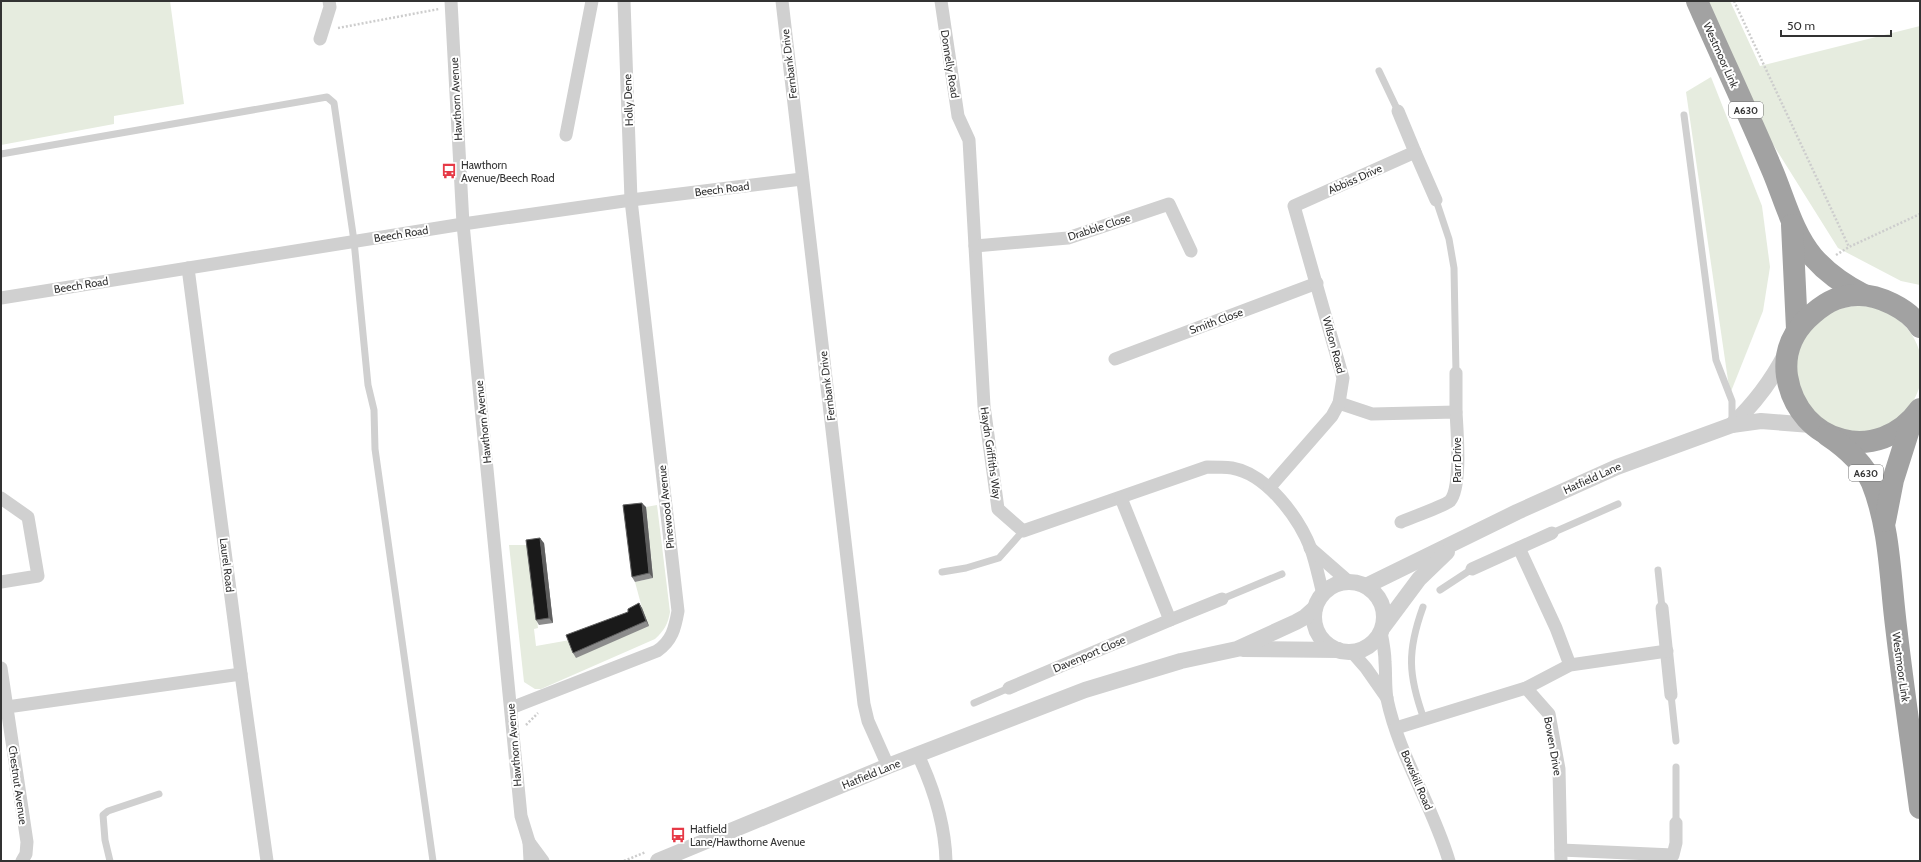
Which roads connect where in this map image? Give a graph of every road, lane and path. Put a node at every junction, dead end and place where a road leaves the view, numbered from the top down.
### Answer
1 (329, 1) edge
2 (592, 1) edge
3 (624, 1) edge
4 (782, 1) edge
5 (941, 1) edge
6 (1697, 1) edge
7 (1734, 1) edge
8 (451, 4) edge
9 (321, 35) joint
10 (1379, 71) dead end
11 (1398, 111) joint
12 (1684, 115) dead end
13 (962, 125) joint
14 (566, 135) dead end
15 (1415, 152) junction
16 (1, 154) edge
17 (802, 179) junction
18 (631, 200) junction
19 (1436, 200) joint
20 (1294, 206) joint
21 (1920, 214) edge
22 (1791, 220) junction
23 (463, 224) junction
24 (354, 241) junction
25 (975, 246) junction
26 (1849, 246) junction
27 (1191, 252) dead end
28 (1821, 266) junction
29 (188, 268) junction
30 (1317, 283) junction
31 (1864, 295) junction
32 (1, 298) edge
33 (1909, 307) edge
34 (1920, 327) edge
35 (1797, 329) junction
36 (1788, 351) junction
37 (1115, 359) dead end
38 (1456, 373) joint
39 (1339, 403) junction
40 (1456, 412) junction
41 (1916, 415) edge
42 (1732, 425) junction
43 (1819, 430) junction
44 (1270, 487) junction
45 (1, 498) edge
46 (1121, 498) junction
47 (1618, 504) dead end
48 (1401, 522) dead end
49 (1885, 525) junction
50 (1023, 531) junction
51 (1552, 533) joint
52 (1457, 542) junction
53 (1310, 548) junction
54 (1519, 548) junction
55 (1472, 569) joint
56 (1658, 570) dead end
57 (942, 572) dead end
58 (1282, 574) dead end
59 (1, 582) edge
60 (1348, 582) junction
61 (1366, 586) junction
62 (1440, 590) dead end
63 (1222, 599) joint
64 (1319, 601) junction
65 (1423, 607) dead end
66 (1662, 608) joint
67 (1170, 620) junction
68 (1382, 629) junction
69 (1237, 649) junction
70 (1345, 651) junction
71 (1667, 652) junction
72 (1570, 665) junction
73 (1, 671) edge
74 (241, 674) junction
75 (1009, 688) joint
76 (1526, 688) junction
77 (1671, 695) joint
78 (1387, 698) junction
79 (974, 703) dead end
80 (7, 707) junction
81 (511, 708) junction
82 (538, 712) dead end
83 (1424, 719) junction
84 (1396, 728) junction
85 (526, 731) dead end
86 (1676, 740) dead end
87 (918, 755) junction
88 (888, 766) junction
89 (1676, 767) dead end
90 (159, 794) dead end
91 (1920, 808) edge
92 (1676, 823) joint
93 (529, 842) junction
94 (652, 856) edge
95 (1561, 856) edge
96 (22, 861) edge
97 (110, 861) edge
98 (267, 861) edge
99 (433, 861) edge
100 (530, 861) edge
101 (543, 861) edge
102 (624, 861) edge
103 (946, 861) edge
104 (1449, 861) edge

1 - 9 street
2 - 14 street
3 - 18 street, Holly Dene
4 - 17 street, Fernbank Drive
5 - 13 street, Donnelly Road
6 - 22 highway, Westmoor Link / A630
7 - 26 path
8 - 9 path
8 - 23 street, Hawthorn Avenue
10 - 11 lane
11 - 15 street
12 - 42 lane
13 - 25 street, Haydn Griffiths Way
15 - 19 street
15 - 20 street, Abbiss Drive
16 - 24 lane
17 - 18 street, Beech Road
17 - 88 street, Fernbank Drive
18 - 23 street, Beech Road
18 - 81 street, Pinewood Avenue
19 - 38 lane
20 - 30 street, Wilson Road
21 - 26 path
22 - 28 highway, Westmoor Link / A630
22 - 35 highway, Westmoor Link / A630
23 - 24 street, Beech Road
23 - 81 street, Hawthorn Avenue
24 - 29 street, Beech Road
24 - 99 lane
25 - 27 street, Drabble Close
25 - 50 street, Haydn Griffiths Way
26 - 28 path
28 - 31 highway, Westmoor Link / A630
29 - 32 street, Beech Road
29 - 74 street, Laurel Road
30 - 37 street, Smith Close
30 - 39 street, Wilson Road
31 - 33 highway
31 - 35 highway
33 - 34 highway
35 - 36 highway, Westmoor Link
36 - 42 street, Hatfield Lane
36 - 43 highway, Westmoor Link
38 - 40 street, Parr Drive
39 - 40 street
39 - 44 street, Wilson Road
40 - 48 street, Parr Drive
41 - 43 highway
41 - 49 highway, Westmoor Link / A630
42 - 43 street, Hatfield Lane
42 - 52 street, Hatfield Lane
43 - 49 highway, Westmoor Link / A630
44 - 46 street
44 - 53 street
45 - 59 street
46 - 50 street
46 - 67 street
47 - 51 lane
49 - 91 highway, Westmoor Link / A630
50 - 57 lane
51 - 54 street
52 - 61 street, Hatfield Lane
52 - 68 street, Hatfield Lane
53 - 60 street
53 - 64 street
54 - 55 street
54 - 72 street
55 - 62 lane
56 - 66 lane
58 - 63 lane
60 - 61 street
60 - 64 street
61 - 68 street
63 - 67 street, Davenport Close
64 - 69 street
64 - 70 street
65 - 83 lane
66 - 71 street
67 - 75 street, Davenport Close
68 - 70 street
68 - 78 street, Bowskill Road
69 - 70 street
69 - 87 street, Hatfield Lane
70 - 78 street, Bowskill Road
71 - 72 street
71 - 77 street
72 - 76 street
73 - 80 street, Chestnut Avenue
74 - 80 street
74 - 98 street, Laurel Road
75 - 79 lane
76 - 83 street
76 - 95 street, Bowen Drive
77 - 86 lane
78 - 84 street, Bowskill Road
80 - 96 street, Chestnut Avenue
81 - 93 street, Hawthorn Avenue
82 - 85 path
83 - 84 street
84 - 104 street, Bowskill Road
87 - 88 street, Hatfield Lane
87 - 103 street
88 - 94 street, Hatfield Lane
89 - 92 lane
90 - 97 lane
92 - 95 street
93 - 100 street, Hawthorn Avenue
93 - 101 street, Hawthorn Avenue
94 - 102 path

